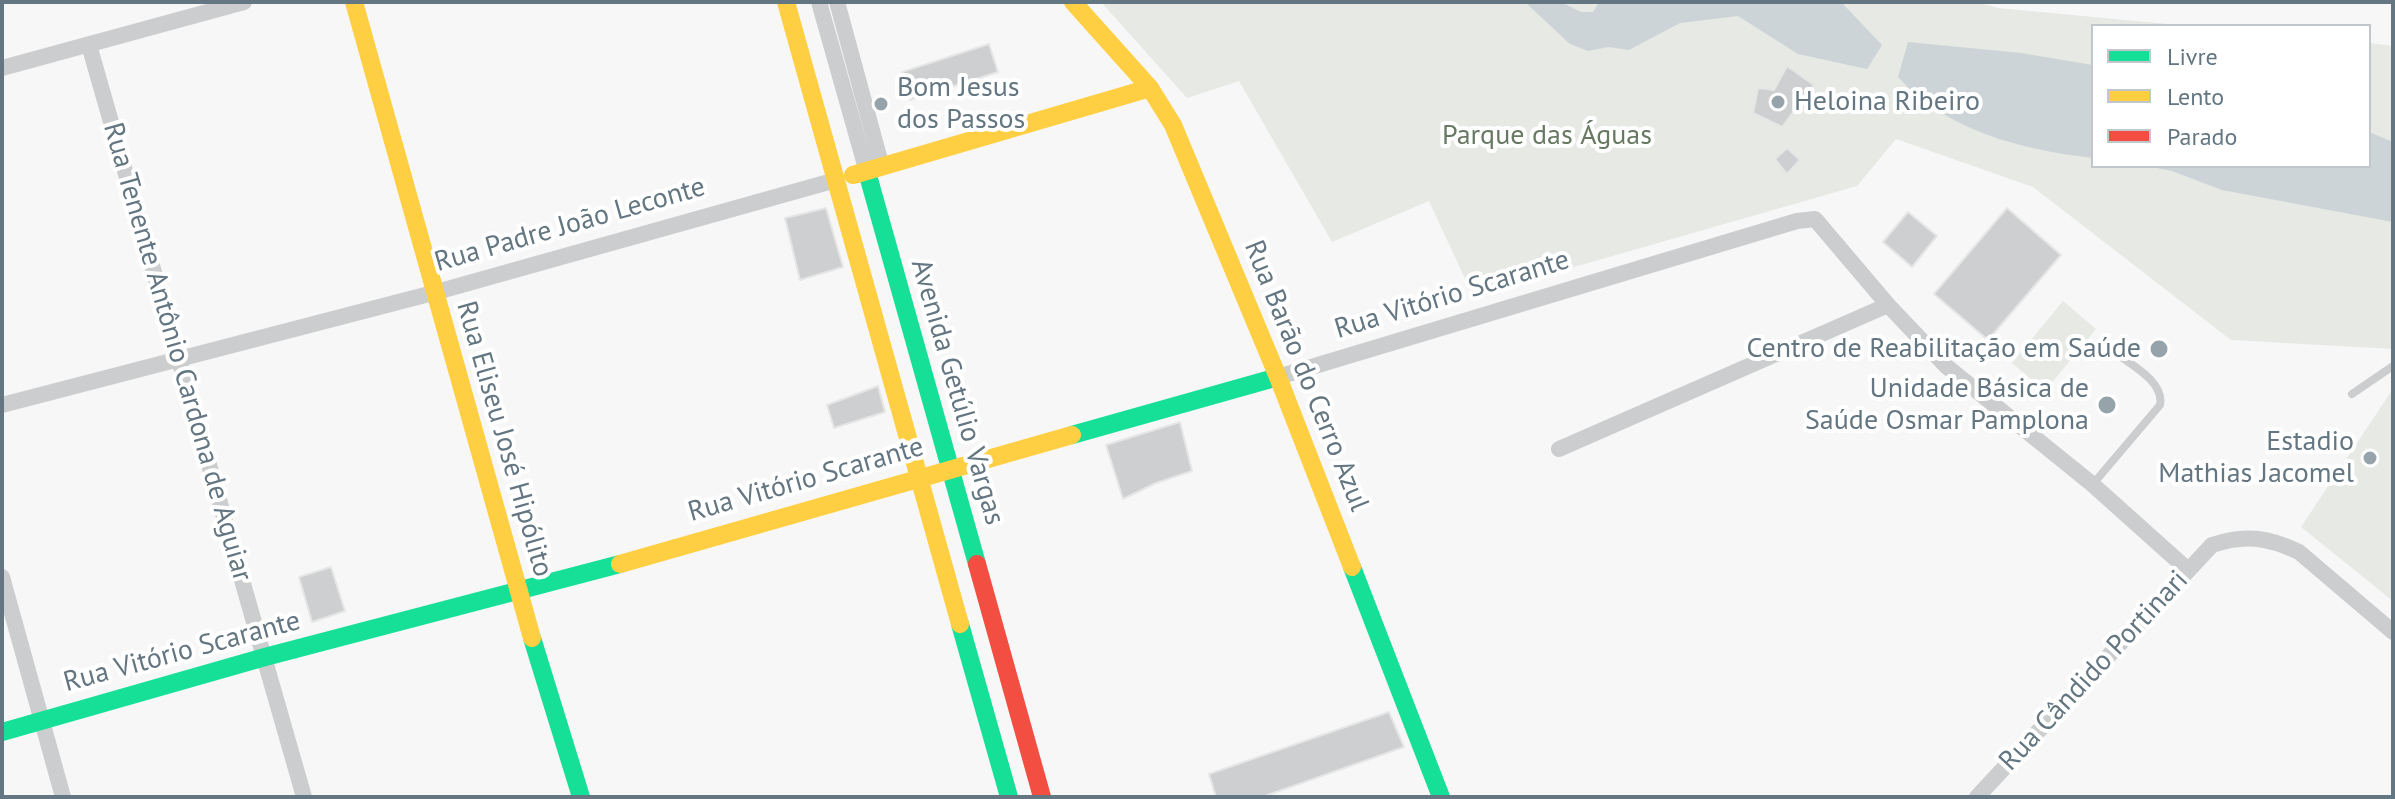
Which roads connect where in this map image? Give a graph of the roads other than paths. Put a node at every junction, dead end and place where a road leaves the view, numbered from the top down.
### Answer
1 (244, 2) edge
2 (354, 2) edge
3 (786, 2) edge
4 (819, 2) edge
5 (837, 2) edge
6 (1073, 2) edge
7 (89, 45) junction
8 (2, 68) edge
9 (1150, 88) junction
10 (875, 169) junction
11 (836, 180) junction
12 (433, 293) junction
13 (1888, 305) junction
14 (2110, 349) dead end
15 (178, 357) junction
16 (2393, 366) edge
17 (1278, 377) junction
18 (2352, 394) dead end
19 (2, 405) edge
20 (1559, 449) dead end
21 (950, 469) junction
22 (918, 476) junction
23 (2092, 484) junction
24 (2188, 570) junction
25 (2, 577) edge
26 (518, 593) junction
27 (2393, 632) edge
28 (265, 657) junction
29 (41, 720) junction
30 (2, 732) edge
31 (63, 797) edge
32 (304, 797) edge
33 (581, 797) edge
34 (1009, 797) edge
35 (1042, 797) edge
36 (1441, 797) edge
37 (1977, 797) edge

1 - 7 street
2 - 12 main road, Rua Eliseu José Hipólito
3 - 11 main road, Avenida Getúlio Vargas
4 - 10 street, Avenida Getúlio Vargas
5 - 10 street, Avenida Getúlio Vargas
6 - 9 main road, Rua Barão do Cerro Azul
7 - 8 street
7 - 15 street, Rua Tenente Antônio Cardona de Aguiar
9 - 10 main road, Rua Padre João Leconte
9 - 17 main road, Rua Barão do Cerro Azul
10 - 11 main road, Rua Padre João Leconte
10 - 21 main road, Avenida Getúlio Vargas
11 - 12 street, Rua Padre João Leconte
11 - 22 main road, Avenida Getúlio Vargas
12 - 15 street, Rua Padre João Leconte
12 - 26 main road, Rua Eliseu José Hipólito
13 - 17 street, Rua Vitório Scarante
13 - 20 street
13 - 23 street
14 - 23 lane
15 - 19 street, Rua Padre João Leconte
15 - 28 street, Rua Tenente Antônio Cardona de Aguiar
16 - 18 lane
17 - 21 main road, Rua Vitório Scarante
17 - 36 main road, Rua Barão do Cerro Azul
21 - 22 main road, Rua Vitório Scarante
21 - 35 main road, Avenida Getúlio Vargas
22 - 26 main road, Rua Vitório Scarante
22 - 34 main road, Avenida Getúlio Vargas
23 - 24 street
24 - 27 street, Rua Cândido Portinari
24 - 37 street, Rua Cândido Portinari
25 - 29 street
26 - 28 main road, Rua Vitório Scarante
26 - 33 main road, Rua Eliseu José Hipólito
28 - 29 main road, Rua Vitório Scarante
28 - 32 street, Rua Tenente Antônio Cardona de Aguiar
29 - 30 main road, Rua Vitório Scarante
29 - 31 street

